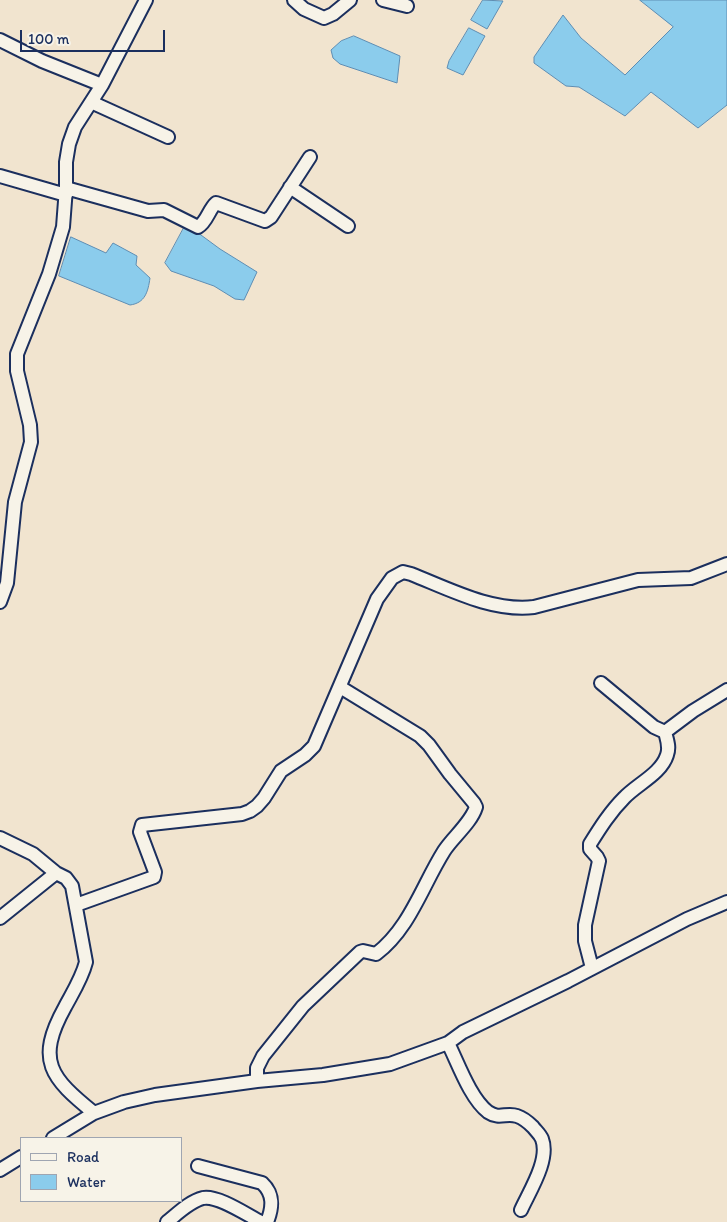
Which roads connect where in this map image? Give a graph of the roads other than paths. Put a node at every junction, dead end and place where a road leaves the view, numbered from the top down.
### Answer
1 (146, 0) edge
2 (294, 0) edge
3 (350, 0) edge
4 (382, 0) edge
5 (407, 6) dead end
6 (0, 40) edge
7 (102, 85) junction
8 (91, 102) junction
9 (168, 137) dead end
10 (310, 157) dead end
11 (0, 176) edge
12 (290, 187) junction
13 (66, 191) junction
14 (348, 226) dead end
15 (727, 564) edge
16 (0, 602) edge
17 (601, 683) dead end
18 (340, 687) junction
19 (727, 690) edge
20 (665, 732) junction
21 (0, 838) edge
22 (56, 873) junction
23 (727, 902) edge
24 (76, 905) junction
25 (0, 918) edge
26 (592, 968) junction
27 (448, 1043) junction
28 (258, 1081) junction
29 (94, 1113) junction
30 (55, 1137) edge
31 (20, 1158) edge
32 (198, 1166) dead end
33 (0, 1170) edge
34 (520, 1210) dead end
35 (167, 1222) edge
36 (260, 1222) edge
37 (267, 1222) edge

1 - 7 street
2 - 3 street
4 - 5 street
6 - 7 street
7 - 8 street
8 - 9 street
8 - 13 street
10 - 12 street
11 - 13 street
12 - 13 street
12 - 14 street
13 - 16 street
15 - 18 street
17 - 20 street
18 - 24 street
18 - 28 street
19 - 20 street
20 - 26 street
21 - 22 street
22 - 24 street
22 - 25 street
23 - 26 street
24 - 29 street
26 - 27 street
27 - 28 street
27 - 34 street
28 - 29 street
29 - 30 street
31 - 33 street
32 - 37 street
35 - 36 street

